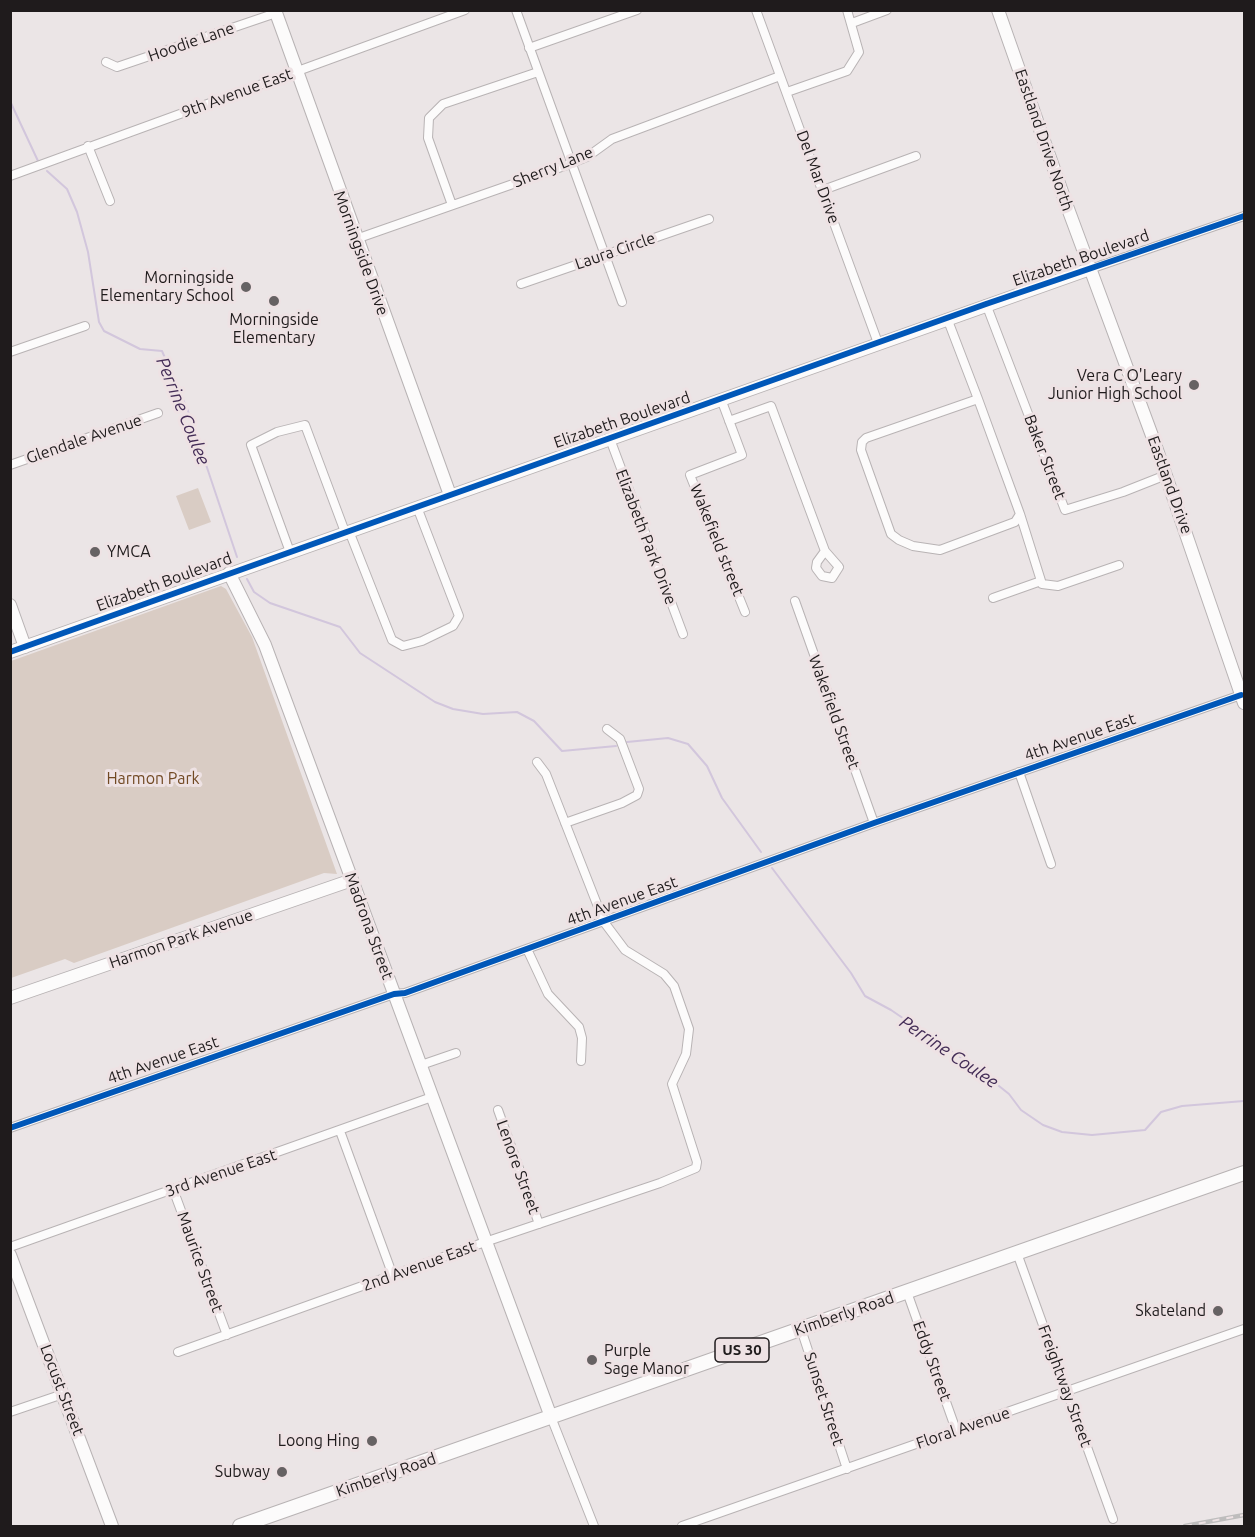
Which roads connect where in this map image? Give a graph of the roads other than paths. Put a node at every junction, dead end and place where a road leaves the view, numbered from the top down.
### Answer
1 (465, 10) edge
2 (516, 10) edge
3 (637, 10) edge
4 (756, 10) edge
5 (847, 10) edge
6 (886, 10) edge
7 (998, 10) edge
8 (275, 12) edge
9 (852, 23) junction
10 (529, 48) junction
11 (106, 62) dead end
12 (296, 72) junction
13 (538, 72) junction
14 (780, 76) junction
15 (787, 92) junction
16 (88, 146) junction
17 (916, 156) dead end
18 (570, 164) junction
19 (10, 176) edge
20 (823, 190) junction
21 (110, 201) dead end
22 (452, 205) junction
23 (1245, 216) edge
24 (710, 219) dead end
25 (356, 239) junction
26 (605, 254) junction
27 (1090, 269) junction
28 (521, 284) dead end
29 (622, 302) dead end
30 (986, 304) junction
31 (947, 318) junction
32 (84, 326) dead end
33 (878, 343) junction
34 (10, 352) edge
35 (721, 399) junction
36 (978, 399) junction
37 (158, 413) dead end
38 (729, 421) junction
39 (610, 439) junction
40 (10, 465) edge
41 (1166, 475) junction
42 (450, 495) junction
43 (417, 507) junction
44 (1020, 514) junction
45 (347, 532) junction
46 (825, 551) dead end
47 (290, 552) junction
48 (1119, 566) dead end
49 (229, 573) junction
50 (1041, 581) junction
51 (993, 598) dead end
52 (795, 601) dead end
53 (10, 605) edge
54 (745, 612) dead end
55 (683, 634) dead end
56 (25, 647) junction
57 (10, 652) edge
58 (1243, 699) edge
59 (607, 729) dead end
60 (537, 762) dead end
61 (1019, 772) junction
62 (565, 823) junction
63 (874, 823) junction
64 (1051, 864) dead end
65 (352, 880) junction
66 (604, 922) junction
67 (527, 949) junction
68 (394, 994) junction
69 (10, 998) edge
70 (456, 1053) dead end
71 (581, 1061) dead end
72 (421, 1065) junction
73 (432, 1097) junction
74 (498, 1110) dead end
75 (10, 1128) edge
76 (340, 1131) junction
77 (1243, 1178) edge
78 (173, 1189) junction
79 (539, 1224) junction
80 (485, 1242) junction
81 (10, 1247) edge
82 (1017, 1253) junction
83 (10, 1255) edge
84 (393, 1276) junction
85 (907, 1292) junction
86 (801, 1329) junction
87 (1245, 1329) edge
88 (227, 1335) junction
89 (178, 1352) dead end
90 (1067, 1392) junction
91 (63, 1394) junction
92 (10, 1412) edge
93 (551, 1417) junction
94 (956, 1430) junction
95 (847, 1469) junction
96 (1113, 1519) dead end
97 (112, 1527) edge
98 (240, 1527) edge
99 (594, 1527) edge
100 (682, 1527) edge

1 - 12 street, 9th Avenue East
2 - 10 street
3 - 10 street
4 - 14 street, Del Mar Drive
5 - 9 street
6 - 9 street
7 - 27 street, Eastland Drive North
8 - 11 street, Hoodie Lane
8 - 12 street, Morningside Drive
9 - 15 street
10 - 13 street
12 - 16 street, 9th Avenue East
12 - 25 street, Morningside Drive
13 - 18 street
13 - 22 street
14 - 15 street, Del Mar Drive
14 - 18 street, Sherry Lane
15 - 20 street, Del Mar Drive
16 - 19 street, 9th Avenue East
16 - 21 street
17 - 20 street
18 - 22 street, Sherry Lane
18 - 26 street
20 - 33 street, Del Mar Drive
22 - 25 street, Sherry Lane
23 - 27 street, Elizabeth Boulevard
24 - 26 street, Laura Circle
25 - 42 street, Morningside Drive
26 - 28 street, Laura Circle
26 - 29 street
27 - 30 street, Elizabeth Boulevard
27 - 41 street, Eastland Drive
30 - 31 street, Elizabeth Boulevard
30 - 41 street, Baker Street
31 - 33 street, Elizabeth Boulevard
31 - 36 street
32 - 34 street
33 - 35 street, Elizabeth Boulevard
35 - 38 street, Wakefield street
35 - 39 street, Elizabeth Boulevard
36 - 44 street
36 - 44 street
37 - 40 street, Glendale Avenue
38 - 46 street
38 - 54 street, Wakefield street
39 - 42 street, Elizabeth Boulevard
39 - 55 street, Elizabeth Park Drive
41 - 58 street, Eastland Drive
42 - 43 street, Elizabeth Boulevard
43 - 45 street, Elizabeth Boulevard
43 - 45 street
44 - 50 street
45 - 47 street, Elizabeth Boulevard
45 - 47 street
47 - 49 street, Elizabeth Boulevard
48 - 50 street
49 - 56 street, Elizabeth Boulevard
49 - 65 street, Madrona Street
50 - 51 street
52 - 63 street, Wakefield Street
53 - 56 street
56 - 57 street, Elizabeth Boulevard
58 - 61 street, 4th Avenue East
59 - 62 street
60 - 62 street
61 - 63 street, 4th Avenue East
61 - 64 street
62 - 66 street
63 - 66 street, 4th Avenue East
65 - 68 street, Madrona Street
65 - 69 street, Harmon Park Avenue
66 - 67 street, 4th Avenue East
66 - 79 street, 2nd Avenue East
67 - 68 street, 4th Avenue East
67 - 71 street
68 - 72 street, Madrona Street
68 - 75 street, 4th Avenue East
70 - 72 street
72 - 73 street, Madrona Street
73 - 76 street, 3rd Avenue East
73 - 80 street, Madrona Street
74 - 79 street, Lenore Street
76 - 78 street, 3rd Avenue East
76 - 84 street
77 - 82 main road, Kimberly Road / US 30
78 - 81 street, 3rd Avenue East
78 - 88 street, Maurice Street
79 - 80 street, 2nd Avenue East
80 - 84 street, 2nd Avenue East
80 - 93 street, Madrona Street
82 - 85 main road, Kimberly Road / US 30
82 - 90 street, Freightway Street
83 - 91 street, Locust Street
84 - 88 street, 2nd Avenue East
85 - 86 main road, Kimberly Road / US 30
85 - 94 street, Eddy Street
86 - 93 main road, Kimberly Road / US 30
86 - 95 street, Sunset Street
87 - 90 street, Floral Avenue
88 - 89 street, 2nd Avenue East
90 - 94 street, Floral Avenue
90 - 96 street, Freightway Street
91 - 92 street
91 - 97 street, Locust Street
93 - 98 main road, Kimberly Road / US 30
93 - 99 street
94 - 95 street, Floral Avenue
95 - 100 street, Floral Avenue

